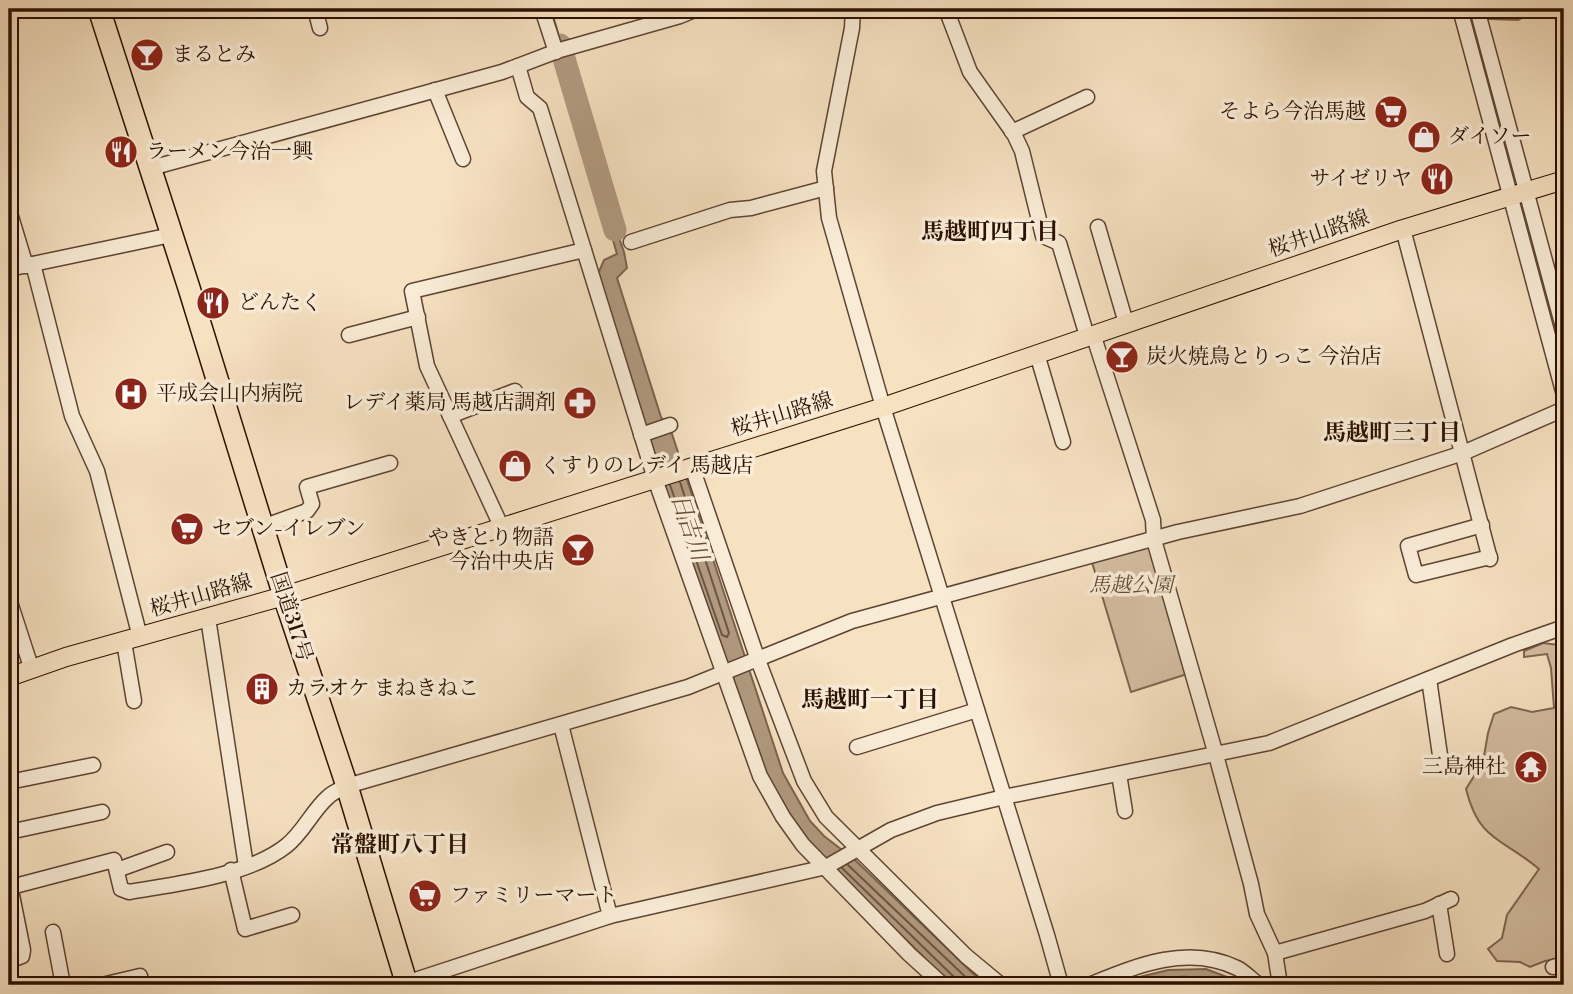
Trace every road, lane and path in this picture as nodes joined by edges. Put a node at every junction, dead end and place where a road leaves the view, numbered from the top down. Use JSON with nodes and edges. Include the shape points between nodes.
{"nodes":[{"id":1,"x":100,"y":9,"type":"edge"},
{"id":2,"x":315,"y":9,"type":"edge"},
{"id":3,"x":542,"y":9,"type":"edge"},
{"id":4,"x":697,"y":9,"type":"edge"},
{"id":5,"x":853,"y":9,"type":"edge"},
{"id":6,"x":946,"y":9,"type":"edge"},
{"id":7,"x":1460,"y":9,"type":"edge"},
{"id":8,"x":1476,"y":9,"type":"edge"},
{"id":9,"x":664,"y":14,"type":"edge"},
{"id":10,"x":320,"y":27,"type":"dead end"},
{"id":11,"x":562,"y":50,"type":"junction"},
{"id":12,"x":518,"y":66,"type":"junction"},
{"id":13,"x":435,"y":90,"type":"junction"},
{"id":14,"x":1087,"y":97,"type":"dead end"},
{"id":15,"x":1012,"y":132,"type":"junction"},
{"id":16,"x":463,"y":159,"type":"dead end"},
{"id":17,"x":151,"y":169,"type":"junction"},
{"id":18,"x":1564,"y":180,"type":"edge"},
{"id":19,"x":826,"y":188,"type":"junction"},
{"id":20,"x":1519,"y":195,"type":"junction"},
{"id":21,"x":9,"y":210,"type":"edge"},
{"id":22,"x":1098,"y":227,"type":"dead end"},
{"id":23,"x":1403,"y":229,"type":"junction"},
{"id":24,"x":171,"y":235,"type":"junction"},
{"id":25,"x":631,"y":242,"type":"dead end"},
{"id":26,"x":584,"y":250,"type":"junction"},
{"id":27,"x":30,"y":265,"type":"junction"},
{"id":28,"x":9,"y":269,"type":"edge"},
{"id":29,"x":418,"y":317,"type":"junction"},
{"id":30,"x":1126,"y":323,"type":"junction"},
{"id":31,"x":1564,"y":331,"type":"edge"},
{"id":32,"x":349,"y":335,"type":"dead end"},
{"id":33,"x":1090,"y":335,"type":"junction"},
{"id":34,"x":1037,"y":354,"type":"junction"},
{"id":35,"x":515,"y":390,"type":"dead end"},
{"id":36,"x":1564,"y":395,"type":"edge"},
{"id":37,"x":883,"y":407,"type":"junction"},
{"id":38,"x":1564,"y":409,"type":"edge"},
{"id":39,"x":450,"y":416,"type":"junction"},
{"id":40,"x":670,"y":425,"type":"dead end"},
{"id":41,"x":642,"y":435,"type":"junction"},
{"id":42,"x":1063,"y":442,"type":"dead end"},
{"id":43,"x":1463,"y":453,"type":"junction"},
{"id":44,"x":390,"y":463,"type":"dead end"},
{"id":45,"x":692,"y":467,"type":"junction"},
{"id":46,"x":655,"y":479,"type":"junction"},
{"id":47,"x":1482,"y":525,"type":"junction"},
{"id":48,"x":262,"y":527,"type":"junction"},
{"id":49,"x":502,"y":528,"type":"junction"},
{"id":50,"x":1154,"y":540,"type":"junction"},
{"id":51,"x":284,"y":596,"type":"junction"},
{"id":52,"x":941,"y":596,"type":"junction"},
{"id":53,"x":9,"y":599,"type":"edge"},
{"id":54,"x":208,"y":618,"type":"junction"},
{"id":55,"x":1564,"y":627,"type":"edge"},
{"id":56,"x":132,"y":639,"type":"junction"},
{"id":57,"x":757,"y":660,"type":"junction"},
{"id":58,"x":32,"y":670,"type":"junction"},
{"id":59,"x":725,"y":673,"type":"junction"},
{"id":60,"x":9,"y":677,"type":"edge"},
{"id":61,"x":1429,"y":679,"type":"junction"},
{"id":62,"x":134,"y":701,"type":"dead end"},
{"id":63,"x":977,"y":710,"type":"junction"},
{"id":64,"x":561,"y":725,"type":"junction"},
{"id":65,"x":857,"y":747,"type":"dead end"},
{"id":66,"x":1216,"y":755,"type":"junction"},
{"id":67,"x":1441,"y":762,"type":"dead end"},
{"id":68,"x":93,"y":765,"type":"dead end"},
{"id":69,"x":1119,"y":774,"type":"junction"},
{"id":70,"x":9,"y":782,"type":"edge"},
{"id":71,"x":347,"y":786,"type":"junction"},
{"id":72,"x":1004,"y":797,"type":"junction"},
{"id":73,"x":1125,"y":811,"type":"dead end"},
{"id":74,"x":102,"y":812,"type":"dead end"},
{"id":75,"x":9,"y":832,"type":"edge"},
{"id":76,"x":857,"y":847,"type":"junction"},
{"id":77,"x":167,"y":852,"type":"dead end"},
{"id":78,"x":246,"y":866,"type":"junction"},
{"id":79,"x":826,"y":867,"type":"junction"},
{"id":80,"x":117,"y":870,"type":"junction"},
{"id":81,"x":230,"y":870,"type":"junction"},
{"id":82,"x":10,"y":883,"type":"edge"},
{"id":83,"x":292,"y":915,"type":"dead end"},
{"id":84,"x":610,"y":916,"type":"junction"},
{"id":85,"x":53,"y":932,"type":"dead end"},
{"id":86,"x":1275,"y":953,"type":"junction"},
{"id":87,"x":1447,"y":954,"type":"dead end"},
{"id":88,"x":9,"y":961,"type":"edge"},
{"id":89,"x":1238,"y":976,"type":"edge"},
{"id":90,"x":407,"y":984,"type":"edge"},
{"id":91,"x":63,"y":985,"type":"edge"},
{"id":92,"x":102,"y":985,"type":"edge"},
{"id":93,"x":142,"y":985,"type":"edge"},
{"id":94,"x":943,"y":985,"type":"edge"},
{"id":95,"x":1001,"y":985,"type":"edge"},
{"id":96,"x":1061,"y":985,"type":"edge"},
{"id":97,"x":1088,"y":985,"type":"edge"},
{"id":98,"x":1259,"y":985,"type":"edge"},
{"id":99,"x":1280,"y":985,"type":"edge"}],
"edges":[{"from":1,"to":17,"type":"highway","name":"国道317号"},
{"from":2,"to":10,"type":"street"},
{"from":3,"to":11,"type":"street"},
{"from":4,"to":9,"type":"street"},
{"from":5,"to":19,"type":"street","via":[[824,171]]},
{"from":6,"to":15,"type":"street","via":[[970,72]]},
{"from":7,"to":20,"type":"street"},
{"from":8,"to":20,"type":"street"},
{"from":9,"to":11,"type":"street"},
{"from":11,"to":12,"type":"street"},
{"from":12,"to":13,"type":"street"},
{"from":12,"to":26,"type":"street","via":[[527,97],[540,108]]},
{"from":13,"to":16,"type":"street"},
{"from":13,"to":17,"type":"street"},
{"from":14,"to":15,"type":"street"},
{"from":15,"to":33,"type":"street","via":[[1022,151],[1043,236],[1059,243]]},
{"from":17,"to":24,"type":"highway","name":"国道317号"},
{"from":18,"to":20,"type":"main road","name":"桜井山路線"},
{"from":19,"to":25,"type":"street","via":[[730,210]]},
{"from":19,"to":37,"type":"street","via":[[839,261]]},
{"from":20,"to":23,"type":"main road","name":"桜井山路線"},
{"from":20,"to":31,"type":"street"},
{"from":20,"to":36,"type":"street"},
{"from":21,"to":27,"type":"street"},
{"from":22,"to":30,"type":"street"},
{"from":23,"to":30,"type":"main road","name":"桜井山路線"},
{"from":23,"to":43,"type":"street"},
{"from":24,"to":27,"type":"street"},
{"from":24,"to":48,"type":"highway","name":"国道317号"},
{"from":26,"to":29,"type":"street","via":[[412,291]]},
{"from":26,"to":41,"type":"street"},
{"from":27,"to":28,"type":"street"},
{"from":27,"to":56,"type":"street","via":[[72,416],[97,471]]},
{"from":29,"to":32,"type":"street"},
{"from":29,"to":39,"type":"street","via":[[427,366]]},
{"from":30,"to":33,"type":"main road","name":"桜井山路線"},
{"from":33,"to":34,"type":"main road","name":"桜井山路線"},
{"from":33,"to":50,"type":"street","via":[[1153,520]]},
{"from":34,"to":37,"type":"main road","name":"桜井山路線"},
{"from":34,"to":42,"type":"street"},
{"from":35,"to":39,"type":"street"},
{"from":37,"to":45,"type":"main road","name":"桜井山路線"},
{"from":37,"to":52,"type":"street"},
{"from":38,"to":43,"type":"street"},
{"from":39,"to":49,"type":"street"},
{"from":40,"to":41,"type":"street"},
{"from":41,"to":46,"type":"street"},
{"from":43,"to":47,"type":"street"},
{"from":43,"to":50,"type":"street","via":[[1300,506]]},
{"from":44,"to":48,"type":"street","via":[[307,487],[312,504],[307,511]]},
{"from":45,"to":46,"type":"main road","name":"桜井山路線"},
{"from":45,"to":57,"type":"street"},
{"from":46,"to":49,"type":"main road","name":"桜井山路線"},
{"from":46,"to":59,"type":"street"},
{"from":47,"to":47,"type":"street","via":[[1490,558],[1416,575],[1408,546]]},
{"from":48,"to":51,"type":"highway","name":"国道317号"},
{"from":49,"to":51,"type":"main road","name":"桜井山路線"},
{"from":50,"to":52,"type":"street"},
{"from":50,"to":66,"type":"street"},
{"from":51,"to":54,"type":"main road","name":"桜井山路線"},
{"from":51,"to":71,"type":"highway","name":"国道317号"},
{"from":52,"to":57,"type":"street","via":[[852,621]]},
{"from":52,"to":63,"type":"street"},
{"from":53,"to":58,"type":"street"},
{"from":54,"to":56,"type":"main road","name":"桜井山路線"},
{"from":54,"to":78,"type":"street"},
{"from":55,"to":61,"type":"street"},
{"from":56,"to":58,"type":"main road","name":"桜井山路線"},
{"from":56,"to":62,"type":"street"},
{"from":57,"to":59,"type":"street"},
{"from":57,"to":76,"type":"street","via":[[804,781],[826,817]]},
{"from":58,"to":60,"type":"main road","name":"桜井山路線"},
{"from":59,"to":64,"type":"street"},
{"from":59,"to":79,"type":"street","via":[[760,776],[803,845]]},
{"from":61,"to":66,"type":"street","via":[[1269,743]]},
{"from":61,"to":67,"type":"street"},
{"from":63,"to":65,"type":"street"},
{"from":63,"to":72,"type":"street"},
{"from":64,"to":71,"type":"street"},
{"from":64,"to":84,"type":"street"},
{"from":66,"to":69,"type":"street"},
{"from":66,"to":86,"type":"street","via":[[1257,914]]},
{"from":68,"to":70,"type":"street"},
{"from":69,"to":72,"type":"street"},
{"from":69,"to":73,"type":"street"},
{"from":71,"to":78,"type":"street","via":[[328,796],[288,845]]},
{"from":71,"to":90,"type":"highway","name":"国道317号"},
{"from":72,"to":76,"type":"street","via":[[937,813]]},
{"from":72,"to":96,"type":"street"},
{"from":74,"to":75,"type":"street"},
{"from":76,"to":79,"type":"street"},
{"from":76,"to":95,"type":"street"},
{"from":77,"to":80,"type":"street"},
{"from":78,"to":81,"type":"street"},
{"from":79,"to":84,"type":"street"},
{"from":79,"to":94,"type":"street"},
{"from":80,"to":81,"type":"street","via":[[121,889],[130,892]]},
{"from":80,"to":82,"type":"street","via":[[114,860]]},
{"from":81,"to":83,"type":"street","via":[[245,929]]},
{"from":82,"to":88,"type":"street","via":[[23,950],[22,956]]},
{"from":84,"to":90,"type":"street"},
{"from":85,"to":91,"type":"street"},
{"from":86,"to":87,"type":"street","via":[[1445,902]]},
{"from":86,"to":99,"type":"street"},
{"from":89,"to":97,"type":"street","via":[[1209,959],[1179,957]]},
{"from":89,"to":98,"type":"street"},
{"from":92,"to":93,"type":"street","via":[[140,976]]}]}
